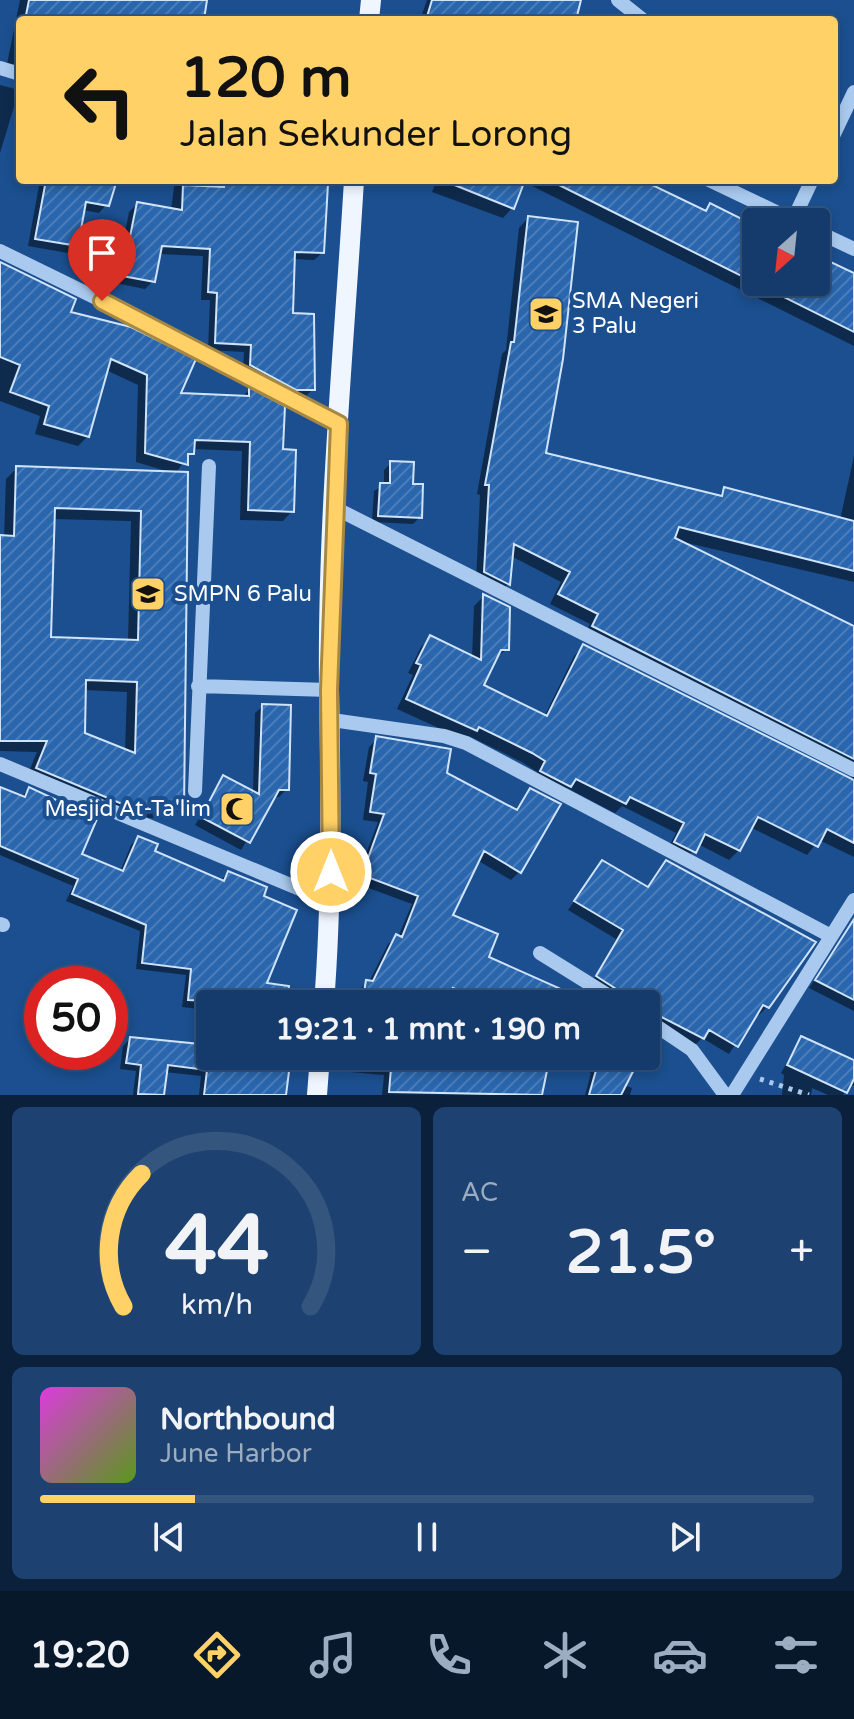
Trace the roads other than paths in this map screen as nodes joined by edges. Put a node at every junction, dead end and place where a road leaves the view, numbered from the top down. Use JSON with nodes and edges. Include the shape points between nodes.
{"nodes":[{"id":1,"x":618,"y":0,"type":"edge"},
{"id":2,"x":638,"y":16,"type":"edge"},
{"id":3,"x":854,"y":92,"type":"edge"},
{"id":4,"x":838,"y":126,"type":"edge"},
{"id":5,"x":354,"y":184,"type":"edge"},
{"id":6,"x":717,"y":184,"type":"edge"},
{"id":7,"x":810,"y":184,"type":"edge"},
{"id":8,"x":768,"y":208,"type":"edge"},
{"id":9,"x":800,"y":208,"type":"edge"},
{"id":10,"x":830,"y":238,"type":"edge"},
{"id":11,"x":854,"y":249,"type":"edge"},
{"id":12,"x":0,"y":251,"type":"edge"},
{"id":13,"x":339,"y":424,"type":"junction"},
{"id":14,"x":209,"y":466,"type":"dead end"},
{"id":15,"x":335,"y":508,"type":"junction"},
{"id":16,"x":198,"y":686,"type":"junction"},
{"id":17,"x":329,"y":690,"type":"junction"},
{"id":18,"x":332,"y":720,"type":"junction"},
{"id":19,"x":0,"y":764,"type":"edge"},
{"id":20,"x":854,"y":770,"type":"edge"},
{"id":21,"x":195,"y":791,"type":"dead end"},
{"id":22,"x":331,"y":902,"type":"junction"},
{"id":23,"x":852,"y":907,"type":"edge"},
{"id":24,"x":831,"y":936,"type":"junction"},
{"id":25,"x":540,"y":953,"type":"dead end"},
{"id":26,"x":325,"y":990,"type":"edge"},
{"id":27,"x":599,"y":990,"type":"edge"},
{"id":28,"x":660,"y":1028,"type":"edge"},
{"id":29,"x":319,"y":1070,"type":"edge"},
{"id":30,"x":317,"y":1095,"type":"edge"},
{"id":31,"x":725,"y":1095,"type":"edge"},
{"id":32,"x":732,"y":1095,"type":"edge"}],
"edges":[{"from":1,"to":2,"type":"street"},
{"from":3,"to":4,"type":"street"},
{"from":5,"to":13,"type":"main road"},
{"from":6,"to":8,"type":"street"},
{"from":7,"to":9,"type":"street"},
{"from":10,"to":11,"type":"street"},
{"from":12,"to":13,"type":"street"},
{"from":13,"to":15,"type":"main road"},
{"from":14,"to":16,"type":"street"},
{"from":15,"to":17,"type":"main road"},
{"from":15,"to":20,"type":"street"},
{"from":16,"to":17,"type":"street"},
{"from":16,"to":21,"type":"street"},
{"from":17,"to":18,"type":"main road"},
{"from":18,"to":22,"type":"main road"},
{"from":18,"to":24,"type":"street","via":[[466,743]]},
{"from":19,"to":22,"type":"street"},
{"from":22,"to":26,"type":"main road"},
{"from":23,"to":24,"type":"street"},
{"from":24,"to":32,"type":"street"},
{"from":25,"to":27,"type":"street"},
{"from":28,"to":31,"type":"street","via":[[692,1050]]},
{"from":29,"to":30,"type":"main road"}]}
